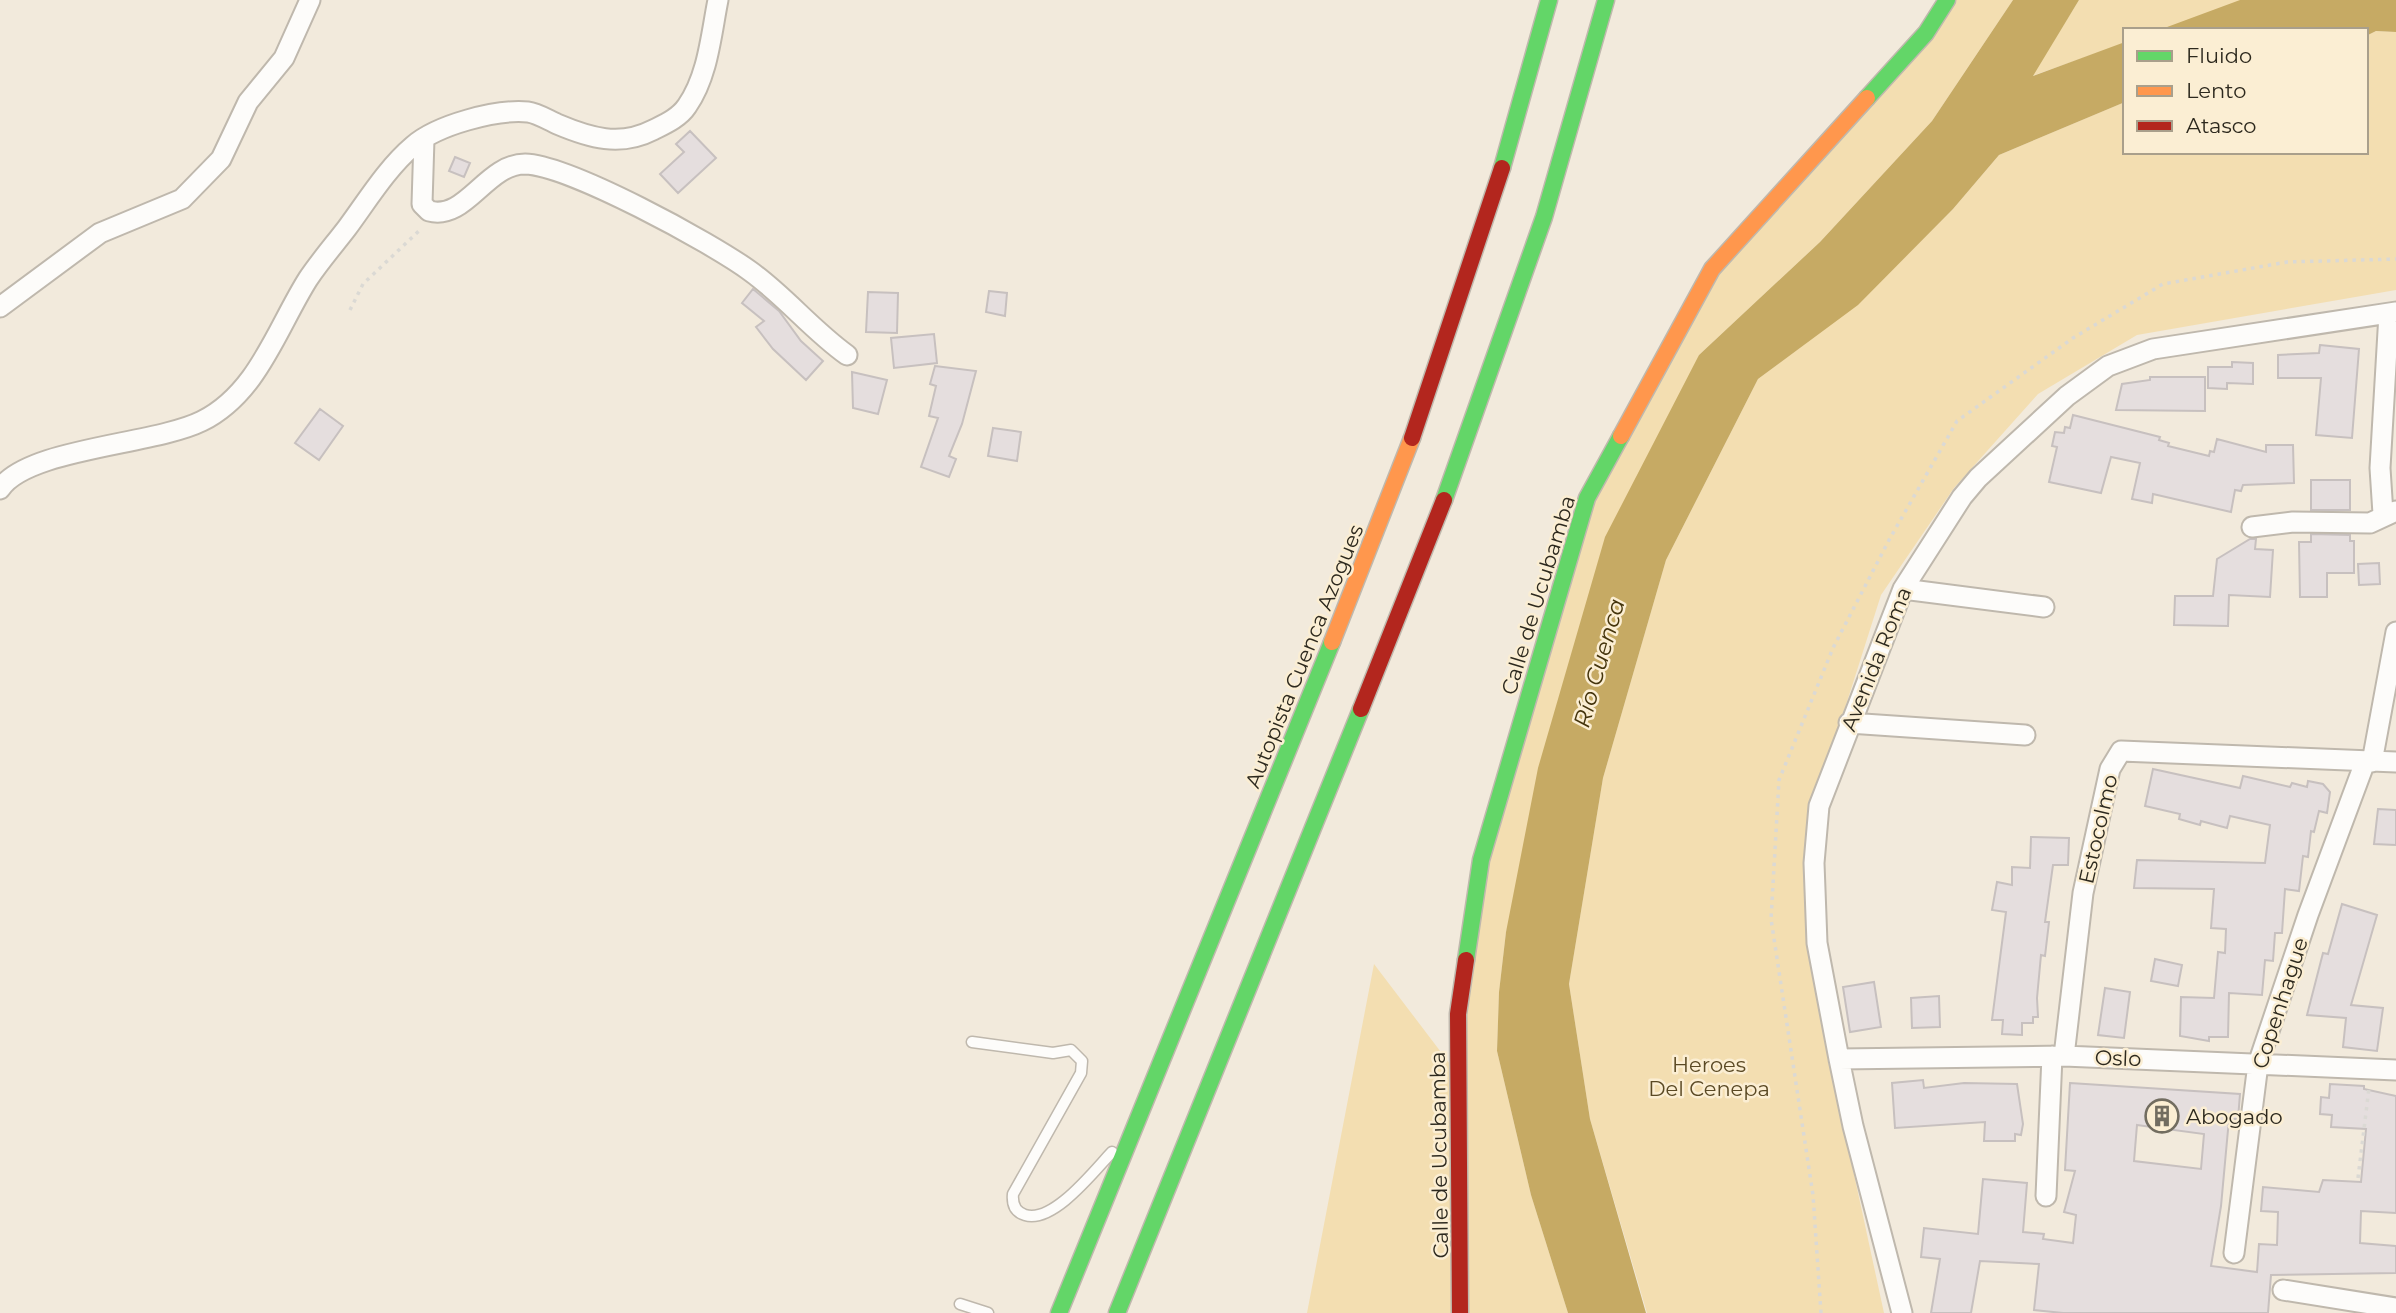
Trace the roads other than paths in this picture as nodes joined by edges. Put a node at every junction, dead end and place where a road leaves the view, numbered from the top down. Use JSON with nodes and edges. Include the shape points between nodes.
{"nodes":[{"id":1,"x":310,"y":0,"type":"edge"},
{"id":2,"x":718,"y":0,"type":"edge"},
{"id":3,"x":1549,"y":0,"type":"edge"},
{"id":4,"x":1606,"y":0,"type":"edge"},
{"id":5,"x":1947,"y":0,"type":"edge"},
{"id":6,"x":424,"y":139,"type":"junction"},
{"id":7,"x":0,"y":307,"type":"edge"},
{"id":8,"x":2392,"y":313,"type":"edge"},
{"id":9,"x":847,"y":355,"type":"dead end"},
{"id":10,"x":0,"y":489,"type":"edge"},
{"id":11,"x":2389,"y":513,"type":"edge"},
{"id":12,"x":2252,"y":527,"type":"dead end"},
{"id":13,"x":1903,"y":589,"type":"junction"},
{"id":14,"x":2044,"y":607,"type":"dead end"},
{"id":15,"x":2396,"y":632,"type":"edge"},
{"id":16,"x":1849,"y":723,"type":"junction"},
{"id":17,"x":2025,"y":735,"type":"dead end"},
{"id":18,"x":2368,"y":762,"type":"junction"},
{"id":19,"x":2396,"y":762,"type":"edge"},
{"id":20,"x":972,"y":1042,"type":"dead end"},
{"id":21,"x":2058,"y":1056,"type":"junction"},
{"id":22,"x":1839,"y":1059,"type":"junction"},
{"id":23,"x":2258,"y":1064,"type":"junction"},
{"id":24,"x":2396,"y":1070,"type":"edge"},
{"id":25,"x":1131,"y":1131,"type":"junction"},
{"id":26,"x":2046,"y":1196,"type":"dead end"},
{"id":27,"x":2234,"y":1253,"type":"dead end"},
{"id":28,"x":2283,"y":1290,"type":"dead end"},
{"id":29,"x":960,"y":1304,"type":"dead end"},
{"id":30,"x":2396,"y":1308,"type":"edge"},
{"id":31,"x":988,"y":1313,"type":"edge"},
{"id":32,"x":1059,"y":1313,"type":"edge"},
{"id":33,"x":1118,"y":1313,"type":"edge"},
{"id":34,"x":1460,"y":1313,"type":"edge"},
{"id":35,"x":1902,"y":1313,"type":"edge"}],
"edges":[{"from":1,"to":7,"type":"street","via":[[284,58],[248,102],[221,159],[183,199],[100,233]]},
{"from":2,"to":6,"type":"street","via":[[696,89],[675,118],[648,133],[607,141],[530,112],[482,114]]},
{"from":3,"to":25,"type":"main road","name":"Autopista Cuenca Azogues","via":[[1500,177],[1399,476]]},
{"from":4,"to":33,"type":"main road","via":[[1568,146],[1475,425]]},
{"from":5,"to":34,"type":"main road","name":"Calle de Ucubamba","via":[[1926,33],[1712,269],[1587,498],[1481,860],[1458,1014]]},
{"from":6,"to":9,"type":"street","via":[[422,204],[435,212],[455,207],[498,171],[523,164],[545,168],[702,240],[751,272]]},
{"from":6,"to":10,"type":"street","via":[[413,145],[366,201],[309,277],[254,376],[228,403],[202,421],[157,435],[30,464]]},
{"from":8,"to":11,"type":"street","via":[[2380,468]]},
{"from":8,"to":13,"type":"street","name":"Avenida Roma","via":[[2153,349],[2108,366],[2067,396],[1978,478]]},
{"from":11,"to":12,"type":"street","via":[[2370,523],[2293,522]]},
{"from":13,"to":14,"type":"street"},
{"from":13,"to":16,"type":"street","name":"Avenida Roma"},
{"from":15,"to":18,"type":"street","name":"Copenhague"},
{"from":16,"to":17,"type":"street"},
{"from":16,"to":22,"type":"street","name":"Avenida Roma","via":[[1819,806],[1814,863],[1817,943]]},
{"from":18,"to":19,"type":"street","name":"Estocolmo"},
{"from":18,"to":21,"type":"street","name":"Estocolmo","via":[[2122,751],[2110,769],[2083,893]]},
{"from":18,"to":23,"type":"street","name":"Copenhague","via":[[2308,915]]},
{"from":20,"to":25,"type":"lane","via":[[1053,1053],[1071,1051],[1082,1061],[1081,1073],[1013,1194],[1012,1203],[1019,1213],[1030,1217],[1045,1214],[1059,1205]]},
{"from":21,"to":22,"type":"street","name":"Oslo"},
{"from":21,"to":23,"type":"street","name":"Oslo"},
{"from":21,"to":26,"type":"street"},
{"from":22,"to":35,"type":"street","name":"Avenida Roma"},
{"from":23,"to":24,"type":"street","name":"Oslo"},
{"from":23,"to":27,"type":"street","name":"Copenhague"},
{"from":25,"to":32,"type":"main road","name":"Autopista Cuenca Azogues"},
{"from":28,"to":30,"type":"street"},
{"from":29,"to":31,"type":"lane"}]}
